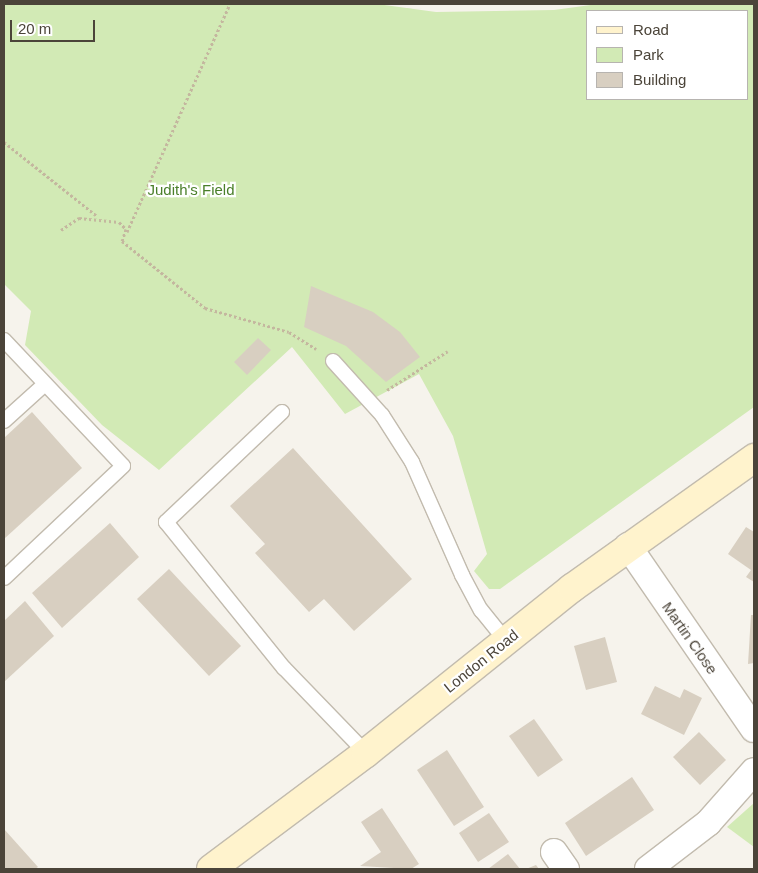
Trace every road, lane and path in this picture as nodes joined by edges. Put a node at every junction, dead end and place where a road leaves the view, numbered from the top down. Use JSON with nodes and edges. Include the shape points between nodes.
{"nodes":[{"id":1,"x":230,"y":4,"type":"edge"},
{"id":2,"x":4,"y":142,"type":"edge"},
{"id":3,"x":98,"y":217,"type":"junction"},
{"id":4,"x":61,"y":230,"type":"dead end"},
{"id":5,"x":122,"y":242,"type":"junction"},
{"id":6,"x":4,"y":342,"type":"edge"},
{"id":7,"x":448,"y":351,"type":"dead end"},
{"id":8,"x":333,"y":361,"type":"joint"},
{"id":9,"x":45,"y":384,"type":"junction"},
{"id":10,"x":370,"y":401,"type":"junction"},
{"id":11,"x":282,"y":412,"type":"dead end"},
{"id":12,"x":4,"y":421,"type":"edge"},
{"id":13,"x":754,"y":458,"type":"edge"},
{"id":14,"x":628,"y":546,"type":"junction"},
{"id":15,"x":4,"y":578,"type":"edge"},
{"id":16,"x":505,"y":640,"type":"junction"},
{"id":17,"x":754,"y":729,"type":"edge"},
{"id":18,"x":366,"y":753,"type":"junction"},
{"id":19,"x":754,"y":771,"type":"edge"},
{"id":20,"x":212,"y":869,"type":"edge"},
{"id":21,"x":648,"y":869,"type":"edge"}],
"edges":[{"from":1,"to":5,"type":"path"},
{"from":2,"to":3,"type":"path"},
{"from":3,"to":4,"type":"path","via":[[79,218]]},
{"from":3,"to":5,"type":"path","via":[[119,222],[126,229]]},
{"from":5,"to":8,"type":"path","via":[[206,308],[289,332]]},
{"from":6,"to":9,"type":"lane"},
{"from":7,"to":10,"type":"path"},
{"from":8,"to":10,"type":"lane"},
{"from":9,"to":12,"type":"lane"},
{"from":9,"to":15,"type":"lane","via":[[123,466]]},
{"from":10,"to":16,"type":"lane","via":[[412,462],[462,575],[481,610]]},
{"from":11,"to":18,"type":"lane","via":[[166,522],[284,668]]},
{"from":13,"to":14,"type":"street","name":"London Road"},
{"from":14,"to":16,"type":"street","name":"London Road"},
{"from":14,"to":17,"type":"street","name":"Martin Close"},
{"from":16,"to":18,"type":"street","name":"London Road"},
{"from":18,"to":20,"type":"street","name":"London Road"},
{"from":19,"to":21,"type":"street","via":[[708,823]]}]}
